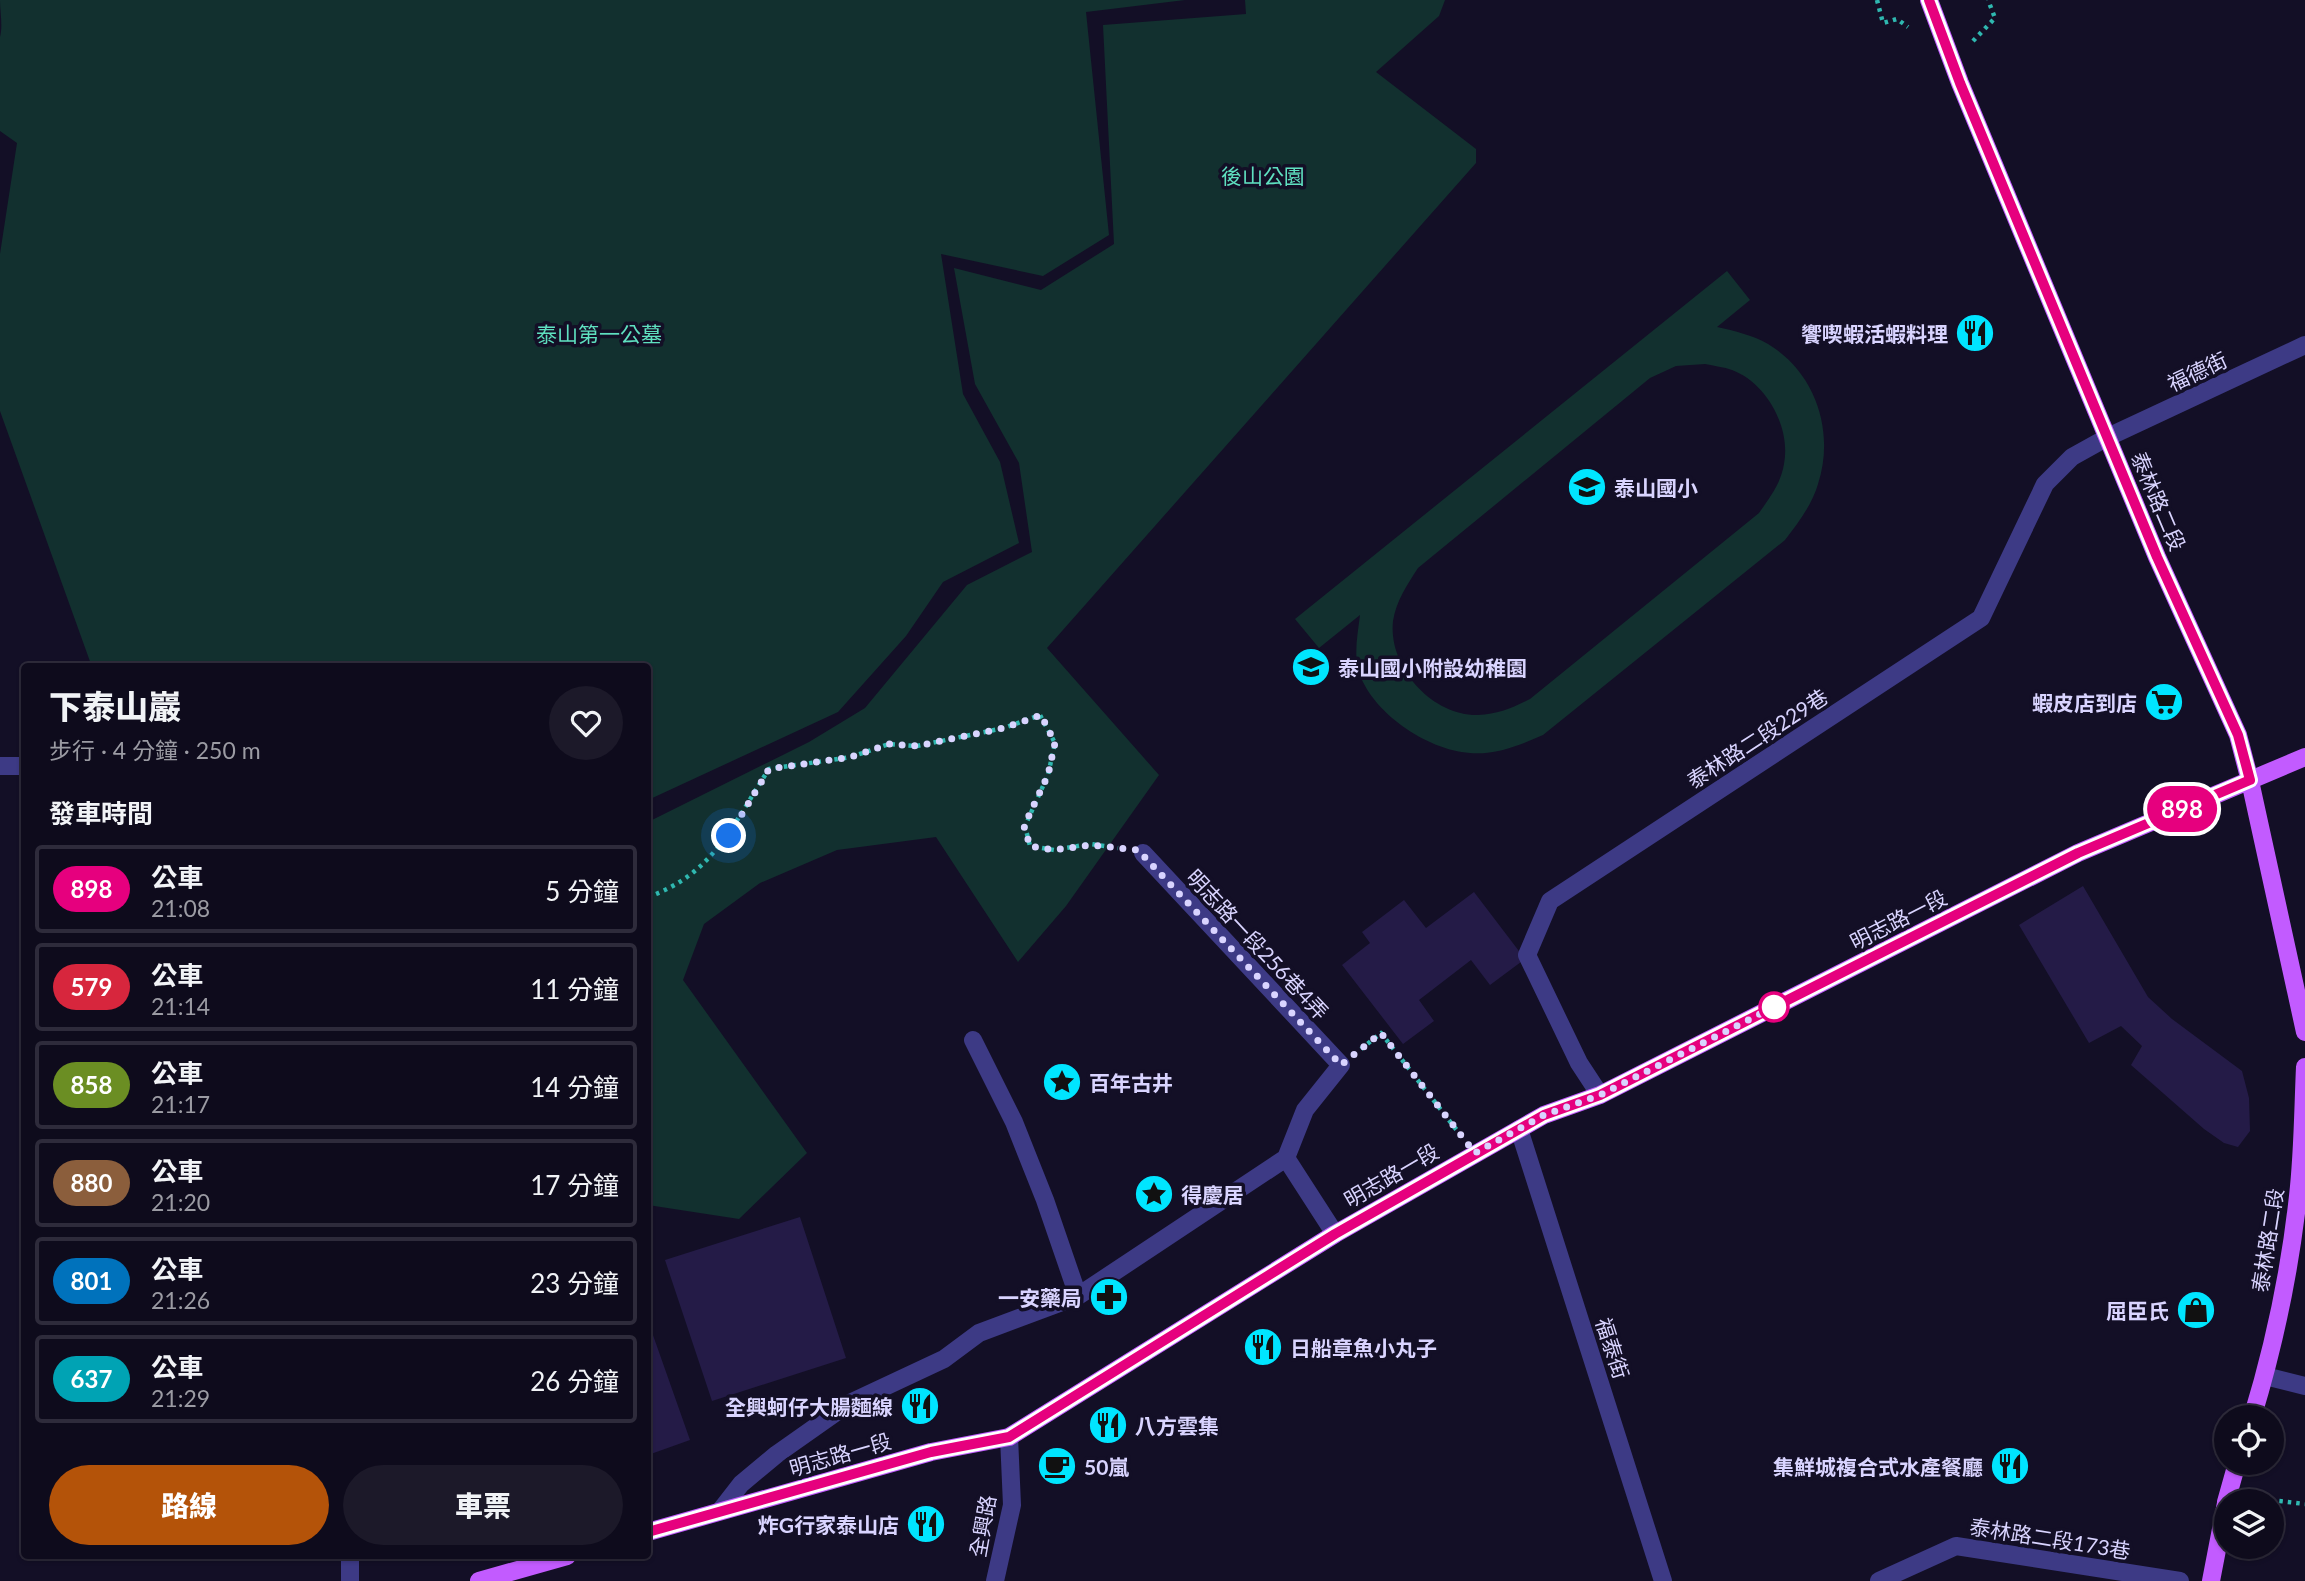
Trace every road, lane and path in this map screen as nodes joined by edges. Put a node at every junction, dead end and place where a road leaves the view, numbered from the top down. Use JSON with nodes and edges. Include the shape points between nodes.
{"nodes":[{"id":1,"x":1877,"y":0,"type":"edge"},
{"id":2,"x":1929,"y":0,"type":"edge"},
{"id":3,"x":1897,"y":19,"type":"dead end"},
{"id":4,"x":2305,"y":345,"type":"edge"},
{"id":5,"x":2108,"y":437,"type":"junction"},
{"id":6,"x":2305,"y":757,"type":"edge"},
{"id":7,"x":0,"y":766,"type":"edge"},
{"id":8,"x":21,"y":766,"type":"edge"},
{"id":9,"x":2250,"y":780,"type":"junction"},
{"id":10,"x":1143,"y":853,"type":"joint"},
{"id":11,"x":651,"y":896,"type":"edge"},
{"id":12,"x":2305,"y":1032,"type":"edge"},
{"id":13,"x":973,"y":1040,"type":"dead end"},
{"id":14,"x":1341,"y":1065,"type":"junction"},
{"id":15,"x":2305,"y":1067,"type":"edge"},
{"id":16,"x":1600,"y":1095,"type":"junction"},
{"id":17,"x":1518,"y":1129,"type":"junction"},
{"id":18,"x":1475,"y":1153,"type":"junction"},
{"id":19,"x":1286,"y":1158,"type":"junction"},
{"id":20,"x":1335,"y":1234,"type":"junction"},
{"id":21,"x":1078,"y":1296,"type":"junction"},
{"id":22,"x":2265,"y":1376,"type":"junction"},
{"id":23,"x":2305,"y":1386,"type":"edge"},
{"id":24,"x":2256,"y":1405,"type":"edge"},
{"id":25,"x":1009,"y":1437,"type":"junction"},
{"id":26,"x":2284,"y":1503,"type":"edge"},
{"id":27,"x":2305,"y":1504,"type":"edge"},
{"id":28,"x":720,"y":1511,"type":"junction"},
{"id":29,"x":651,"y":1531,"type":"edge"},
{"id":30,"x":350,"y":1559,"type":"edge"},
{"id":31,"x":556,"y":1559,"type":"edge"},
{"id":32,"x":2215,"y":1559,"type":"edge"},
{"id":33,"x":350,"y":1581,"type":"edge"},
{"id":34,"x":479,"y":1581,"type":"edge"},
{"id":35,"x":995,"y":1581,"type":"edge"},
{"id":36,"x":1663,"y":1581,"type":"edge"},
{"id":37,"x":1879,"y":1581,"type":"edge"},
{"id":38,"x":2180,"y":1581,"type":"edge"},
{"id":39,"x":2211,"y":1581,"type":"edge"}],
"edges":[{"from":1,"to":3,"type":"path","via":[[1883,23]]},
{"from":2,"to":5,"type":"main road","name":"泰林路二段"},
{"from":4,"to":5,"type":"street","name":"福德街"},
{"from":5,"to":9,"type":"main road","name":"泰林路二段","via":[[2238,735]]},
{"from":5,"to":16,"type":"street","name":"泰林路二段229巷","via":[[2072,457],[2045,484],[1981,618],[1550,901],[1527,955],[1579,1063]]},
{"from":6,"to":9,"type":"main road","name":"明志路一段"},
{"from":7,"to":8,"type":"street"},
{"from":9,"to":12,"type":"main road","name":"泰林路二段"},
{"from":9,"to":16,"type":"main road","name":"明志路一段","via":[[2078,853]]},
{"from":10,"to":11,"type":"path","via":[[1090,845],[1054,850],[1030,846],[1024,826],[1048,775],[1055,743],[1041,715],[1004,728],[917,746],[889,744],[851,757],[769,769],[729,836],[697,871]]},
{"from":10,"to":14,"type":"street","name":"明志路一段256巷4弄"},
{"from":13,"to":21,"type":"street","via":[[1014,1122]]},
{"from":14,"to":18,"type":"path","via":[[1381,1033]]},
{"from":14,"to":19,"type":"street","via":[[1305,1110]]},
{"from":15,"to":22,"type":"main road","name":"泰林路二段","via":[[2298,1196]]},
{"from":16,"to":17,"type":"main road","name":"明志路一段"},
{"from":17,"to":18,"type":"main road","name":"明志路一段"},
{"from":17,"to":36,"type":"street","name":"福泰街"},
{"from":18,"to":20,"type":"main road","name":"明志路一段"},
{"from":19,"to":20,"type":"street"},
{"from":19,"to":21,"type":"street"},
{"from":20,"to":25,"type":"main road","name":"明志路一段"},
{"from":21,"to":28,"type":"street","via":[[979,1333],[944,1359],[848,1404],[741,1484]]},
{"from":22,"to":23,"type":"street"},
{"from":22,"to":24,"type":"main road","name":"泰林路二段"},
{"from":25,"to":28,"type":"main road","name":"明志路一段","via":[[931,1452]]},
{"from":25,"to":35,"type":"street","name":"全興路","via":[[1012,1505]]},
{"from":26,"to":27,"type":"path"},
{"from":28,"to":29,"type":"main road","name":"明志路一段"},
{"from":30,"to":33,"type":"street"},
{"from":31,"to":34,"type":"main road"},
{"from":32,"to":39,"type":"main road"},
{"from":37,"to":38,"type":"street","name":"泰林路二段173巷","via":[[1956,1546]]}]}
